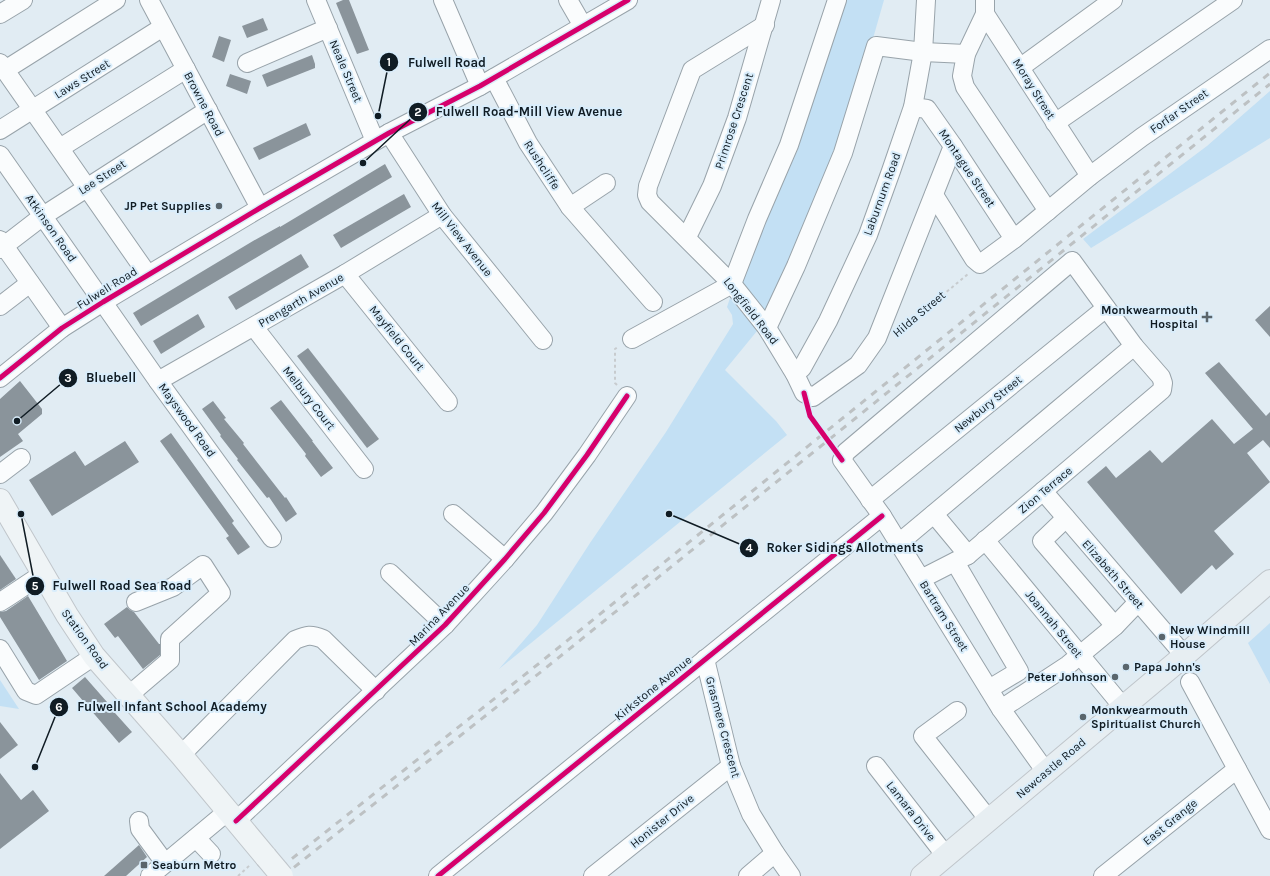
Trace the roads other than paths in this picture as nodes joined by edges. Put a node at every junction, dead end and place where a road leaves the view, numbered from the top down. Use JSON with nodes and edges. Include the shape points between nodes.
{"nodes":[{"id":1,"x":23,"y":0,"type":"edge"},
{"id":2,"x":116,"y":0,"type":"edge"},
{"id":3,"x":149,"y":0,"type":"edge"},
{"id":4,"x":316,"y":0,"type":"edge"},
{"id":5,"x":443,"y":0,"type":"edge"},
{"id":6,"x":568,"y":0,"type":"edge"},
{"id":7,"x":628,"y":0,"type":"edge"},
{"id":8,"x":771,"y":0,"type":"edge"},
{"id":9,"x":837,"y":0,"type":"edge"},
{"id":10,"x":926,"y":0,"type":"edge"},
{"id":11,"x":1113,"y":0,"type":"edge"},
{"id":12,"x":1233,"y":0,"type":"edge"},
{"id":13,"x":988,"y":6,"type":"edge"},
{"id":14,"x":0,"y":14,"type":"edge"},
{"id":15,"x":764,"y":25,"type":"junction"},
{"id":16,"x":583,"y":26,"type":"junction"},
{"id":17,"x":163,"y":27,"type":"junction"},
{"id":18,"x":328,"y":28,"type":"junction"},
{"id":19,"x":1270,"y":49,"type":"edge"},
{"id":20,"x":923,"y":52,"type":"junction"},
{"id":21,"x":966,"y":54,"type":"junction"},
{"id":22,"x":247,"y":63,"type":"dead end"},
{"id":23,"x":2,"y":66,"type":"edge"},
{"id":24,"x":1021,"y":67,"type":"junction"},
{"id":25,"x":186,"y":69,"type":"junction"},
{"id":26,"x":487,"y":82,"type":"junction"},
{"id":27,"x":913,"y":107,"type":"junction"},
{"id":28,"x":33,"y":110,"type":"junction"},
{"id":29,"x":208,"y":110,"type":"junction"},
{"id":30,"x":1055,"y":122,"type":"junction"},
{"id":31,"x":0,"y":130,"type":"edge"},
{"id":32,"x":382,"y":137,"type":"junction"},
{"id":33,"x":953,"y":146,"type":"junction"},
{"id":34,"x":60,"y":148,"type":"junction"},
{"id":35,"x":0,"y":155,"type":"edge"},
{"id":36,"x":1090,"y":176,"type":"junction"},
{"id":37,"x":606,"y":183,"type":"dead end"},
{"id":38,"x":87,"y":187,"type":"junction"},
{"id":39,"x":934,"y":195,"type":"junction"},
{"id":40,"x":570,"y":207,"type":"junction"},
{"id":41,"x":260,"y":208,"type":"junction"},
{"id":42,"x":1048,"y":211,"type":"junction"},
{"id":43,"x":442,"y":215,"type":"junction"},
{"id":44,"x":43,"y":216,"type":"junction"},
{"id":45,"x":687,"y":237,"type":"junction"},
{"id":46,"x":1014,"y":239,"type":"junction"},
{"id":47,"x":1,"y":245,"type":"edge"},
{"id":48,"x":345,"y":274,"type":"junction"},
{"id":49,"x":148,"y":275,"type":"junction"},
{"id":50,"x":30,"y":282,"type":"junction"},
{"id":51,"x":732,"y":284,"type":"junction"},
{"id":52,"x":103,"y":302,"type":"junction"},
{"id":53,"x":653,"y":302,"type":"dead end"},
{"id":54,"x":0,"y":306,"type":"edge"},
{"id":55,"x":1106,"y":308,"type":"junction"},
{"id":56,"x":254,"y":326,"type":"junction"},
{"id":57,"x":62,"y":328,"type":"junction"},
{"id":58,"x":767,"y":328,"type":"junction"},
{"id":59,"x":642,"y":338,"type":"road end"},
{"id":60,"x":543,"y":340,"type":"dead end"},
{"id":61,"x":1134,"y":346,"type":"junction"},
{"id":62,"x":795,"y":374,"type":"junction"},
{"id":63,"x":0,"y":378,"type":"edge"},
{"id":64,"x":158,"y":381,"type":"junction"},
{"id":65,"x":627,"y":396,"type":"road end"},
{"id":66,"x":448,"y":402,"type":"dead end"},
{"id":67,"x":21,"y":458,"type":"dead end"},
{"id":68,"x":364,"y":469,"type":"dead end"},
{"id":69,"x":0,"y":474,"type":"edge"},
{"id":70,"x":1043,"y":491,"type":"junction"},
{"id":71,"x":0,"y":500,"type":"edge"},
{"id":72,"x":870,"y":500,"type":"junction"},
{"id":73,"x":453,"y":514,"type":"dead end"},
{"id":74,"x":934,"y":514,"type":"junction"},
{"id":75,"x":882,"y":516,"type":"junction"},
{"id":76,"x":1066,"y":518,"type":"junction"},
{"id":77,"x":272,"y":538,"type":"dead end"},
{"id":78,"x":985,"y":540,"type":"junction"},
{"id":79,"x":899,"y":543,"type":"junction"},
{"id":80,"x":505,"y":559,"type":"junction"},
{"id":81,"x":961,"y":559,"type":"junction"},
{"id":82,"x":43,"y":574,"type":"junction"},
{"id":83,"x":390,"y":574,"type":"dead end"},
{"id":84,"x":921,"y":579,"type":"junction"},
{"id":85,"x":1270,"y":581,"type":"edge"},
{"id":86,"x":0,"y":602,"type":"edge"},
{"id":87,"x":136,"y":602,"type":"dead end"},
{"id":88,"x":1138,"y":602,"type":"junction"},
{"id":89,"x":445,"y":625,"type":"junction"},
{"id":90,"x":1115,"y":626,"type":"junction"},
{"id":91,"x":0,"y":649,"type":"edge"},
{"id":92,"x":1080,"y":655,"type":"junction"},
{"id":93,"x":1184,"y":655,"type":"junction"},
{"id":94,"x":94,"y":656,"type":"junction"},
{"id":95,"x":704,"y":659,"type":"junction"},
{"id":96,"x":1190,"y":682,"type":"dead end"},
{"id":97,"x":989,"y":689,"type":"junction"},
{"id":98,"x":376,"y":691,"type":"junction"},
{"id":99,"x":129,"y":695,"type":"junction"},
{"id":100,"x":1123,"y":707,"type":"junction"},
{"id":101,"x":1001,"y":710,"type":"junction"},
{"id":102,"x":957,"y":712,"type":"dead end"},
{"id":103,"x":181,"y":755,"type":"junction"},
{"id":104,"x":731,"y":766,"type":"junction"},
{"id":105,"x":876,"y":766,"type":"dead end"},
{"id":106,"x":1237,"y":769,"type":"junction"},
{"id":107,"x":1046,"y":772,"type":"junction"},
{"id":108,"x":232,"y":816,"type":"junction"},
{"id":109,"x":989,"y":820,"type":"junction"},
{"id":110,"x":139,"y":822,"type":"dead end"},
{"id":111,"x":1270,"y":830,"type":"edge"},
{"id":112,"x":196,"y":838,"type":"junction"},
{"id":113,"x":211,"y":854,"type":"dead end"},
{"id":114,"x":775,"y":854,"type":"junction"},
{"id":115,"x":946,"y":856,"type":"junction"},
{"id":116,"x":165,"y":863,"type":"junction"},
{"id":117,"x":150,"y":876,"type":"edge"},
{"id":118,"x":282,"y":876,"type":"edge"},
{"id":119,"x":438,"y":876,"type":"edge"},
{"id":120,"x":593,"y":876,"type":"edge"},
{"id":121,"x":748,"y":876,"type":"edge"},
{"id":122,"x":791,"y":876,"type":"edge"},
{"id":123,"x":922,"y":876,"type":"edge"},
{"id":124,"x":1103,"y":876,"type":"edge"}],
"edges":[{"from":1,"to":14,"type":"street"},
{"from":2,"to":23,"type":"street"},
{"from":3,"to":17,"type":"street","name":"Browne Road"},
{"from":4,"to":18,"type":"street","name":"Neale Street"},
{"from":5,"to":26,"type":"street","name":"Rushcliffe"},
{"from":6,"to":16,"type":"street"},
{"from":7,"to":16,"type":"street","name":"Fulwell Road"},
{"from":8,"to":15,"type":"street","name":"Primrose Crescent"},
{"from":9,"to":51,"type":"street","via":[[789,145]]},
{"from":10,"to":20,"type":"street","name":"Laburnum Road"},
{"from":11,"to":24,"type":"street"},
{"from":12,"to":30,"type":"street"},
{"from":13,"to":21,"type":"street"},
{"from":13,"to":24,"type":"street","name":"Moray Street"},
{"from":15,"to":45,"type":"street","name":"Primrose Crescent","via":[[737,118],[712,186]]},
{"from":15,"to":45,"type":"street","name":"Longfield Road","via":[[692,70],[648,186],[647,195],[650,202]]},
{"from":16,"to":26,"type":"street","name":"Fulwell Road"},
{"from":17,"to":25,"type":"street","name":"Browne Road"},
{"from":17,"to":28,"type":"street","name":"Laws Street"},
{"from":18,"to":22,"type":"street"},
{"from":18,"to":32,"type":"street","name":"Neale Street"},
{"from":19,"to":36,"type":"street","name":"Forfar Street"},
{"from":20,"to":21,"type":"street"},
{"from":20,"to":27,"type":"street","name":"Laburnum Road"},
{"from":20,"to":58,"type":"street","via":[[876,46],[842,154],[796,266]]},
{"from":21,"to":42,"type":"street","via":[[962,76],[965,87]]},
{"from":23,"to":28,"type":"street"},
{"from":24,"to":30,"type":"street","name":"Moray Street"},
{"from":25,"to":29,"type":"street","name":"Browne Road"},
{"from":25,"to":34,"type":"street"},
{"from":26,"to":32,"type":"street","name":"Fulwell Road"},
{"from":26,"to":40,"type":"street","name":"Rushcliffe"},
{"from":27,"to":33,"type":"street","name":"Montague Street","via":[[926,109]]},
{"from":27,"to":62,"type":"street","name":"Laburnum Road","via":[[868,235],[828,321],[802,368]]},
{"from":28,"to":31,"type":"street","name":"Laws Street"},
{"from":28,"to":34,"type":"street"},
{"from":29,"to":38,"type":"street","name":"Lee Street"},
{"from":29,"to":41,"type":"street","name":"Browne Road"},
{"from":30,"to":36,"type":"street","name":"Moray Street"},
{"from":32,"to":41,"type":"street","name":"Fulwell Road"},
{"from":32,"to":43,"type":"street","name":"Mill View Avenue"},
{"from":33,"to":39,"type":"street"},
{"from":33,"to":46,"type":"street","name":"Montague Street"},
{"from":34,"to":38,"type":"street"},
{"from":35,"to":44,"type":"street","name":"Atkinson Road"},
{"from":36,"to":42,"type":"street","name":"Forfar Street"},
{"from":37,"to":40,"type":"street"},
{"from":38,"to":44,"type":"street","name":"Lee Street"},
{"from":38,"to":49,"type":"street"},
{"from":39,"to":46,"type":"street","name":"Forfar Street","via":[[974,259],[980,264]]},
{"from":39,"to":62,"type":"street","name":"Longfield Road","via":[[877,338],[858,365],[812,397],[804,392]]},
{"from":40,"to":53,"type":"street","name":"Rushcliffe"},
{"from":41,"to":49,"type":"street","name":"Fulwell Road"},
{"from":42,"to":46,"type":"street","name":"Forfar Street"},
{"from":43,"to":48,"type":"street","name":"Prengarth Avenue"},
{"from":43,"to":60,"type":"street","name":"Mill View Avenue"},
{"from":44,"to":47,"type":"street","name":"Lee Street"},
{"from":44,"to":52,"type":"street","name":"Atkinson Road"},
{"from":45,"to":51,"type":"street","name":"Longfield Road"},
{"from":47,"to":50,"type":"street"},
{"from":48,"to":56,"type":"street","name":"Prengarth Avenue"},
{"from":48,"to":66,"type":"street","name":"Mayfield Court"},
{"from":49,"to":52,"type":"street","name":"Fulwell Road"},
{"from":50,"to":54,"type":"street"},
{"from":50,"to":57,"type":"street"},
{"from":51,"to":58,"type":"street","name":"Longfield Road"},
{"from":51,"to":59,"type":"street"},
{"from":52,"to":57,"type":"street","name":"Fulwell Road"},
{"from":52,"to":64,"type":"street","name":"Mayswood Road"},
{"from":55,"to":61,"type":"street"},
{"from":55,"to":72,"type":"street","name":"Newbury Street"},
{"from":55,"to":72,"type":"street","name":"Bartram Street","via":[[1072,261],[846,452],[842,460]]},
{"from":56,"to":64,"type":"street","name":"Prengarth Avenue"},
{"from":56,"to":68,"type":"street","name":"Melbury Court"},
{"from":57,"to":63,"type":"street","name":"Fulwell Road"},
{"from":58,"to":62,"type":"street","name":"Longfield Road"},
{"from":61,"to":70,"type":"street","name":"Zion Terrace","via":[[1160,377],[1163,383],[1162,390]]},
{"from":61,"to":74,"type":"street"},
{"from":64,"to":77,"type":"street","name":"Mayswood Road"},
{"from":65,"to":80,"type":"street","name":"Marina Avenue","via":[[587,456]]},
{"from":67,"to":69,"type":"street"},
{"from":70,"to":76,"type":"street","name":"Elizabeth Street"},
{"from":70,"to":78,"type":"street","name":"Zion Terrace"},
{"from":71,"to":82,"type":"main road","name":"Station Road"},
{"from":72,"to":75,"type":"street","name":"Bartram Street"},
{"from":73,"to":80,"type":"street"},
{"from":74,"to":79,"type":"street"},
{"from":74,"to":81,"type":"street"},
{"from":75,"to":79,"type":"street","name":"Bartram Street"},
{"from":75,"to":95,"type":"street","name":"Kirkstone Avenue"},
{"from":76,"to":88,"type":"street","name":"Elizabeth Street"},
{"from":76,"to":90,"type":"street","via":[[1042,541]]},
{"from":78,"to":81,"type":"street","name":"Zion Terrace"},
{"from":78,"to":92,"type":"street","name":"Joannah Street"},
{"from":79,"to":84,"type":"street","name":"Bartram Street"},
{"from":80,"to":89,"type":"street","name":"Marina Avenue"},
{"from":81,"to":84,"type":"street","name":"Zion Terrace"},
{"from":81,"to":97,"type":"street","via":[[1020,671]]},
{"from":82,"to":86,"type":"street"},
{"from":82,"to":94,"type":"main road","name":"Station Road"},
{"from":83,"to":89,"type":"street"},
{"from":84,"to":97,"type":"street","name":"Bartram Street"},
{"from":85,"to":93,"type":"highway","name":"Newcastle Road"},
{"from":87,"to":99,"type":"street","via":[[173,587],[203,565],[221,593],[170,639],[170,660]]},
{"from":88,"to":90,"type":"street"},
{"from":88,"to":93,"type":"street","name":"Elizabeth Street"},
{"from":89,"to":98,"type":"street","name":"Marina Avenue"},
{"from":90,"to":92,"type":"street"},
{"from":91,"to":94,"type":"street","via":[[26,691],[36,695]]},
{"from":92,"to":100,"type":"street","name":"Joannah Street"},
{"from":92,"to":101,"type":"street"},
{"from":93,"to":100,"type":"highway","name":"Newcastle Road"},
{"from":94,"to":99,"type":"main road","name":"Station Road"},
{"from":95,"to":104,"type":"street","name":"Grasmere Crescent"},
{"from":95,"to":119,"type":"street","name":"Kirkstone Avenue"},
{"from":96,"to":106,"type":"street"},
{"from":97,"to":101,"type":"street","name":"Bartram Street"},
{"from":98,"to":103,"type":"street","via":[[323,639],[306,636],[295,640]]},
{"from":98,"to":108,"type":"street","name":"Marina Avenue"},
{"from":99,"to":103,"type":"main road","name":"Station Road"},
{"from":100,"to":107,"type":"highway","name":"Newcastle Road"},
{"from":101,"to":107,"type":"street","name":"Bartram Street"},
{"from":102,"to":109,"type":"street","via":[[923,736]]},
{"from":103,"to":108,"type":"main road","name":"Station Road"},
{"from":104,"to":114,"type":"street","name":"Grasmere Crescent","via":[[751,814]]},
{"from":104,"to":120,"type":"street","name":"Honister Drive"},
{"from":105,"to":115,"type":"street","name":"Lamara Drive"},
{"from":106,"to":111,"type":"street"},
{"from":106,"to":124,"type":"street","name":"East Grange"},
{"from":107,"to":109,"type":"highway","name":"Newcastle Road"},
{"from":108,"to":112,"type":"street","name":"Marina Avenue"},
{"from":108,"to":118,"type":"main road","name":"Station Road","bridge":true},
{"from":109,"to":115,"type":"highway","name":"Newcastle Road"},
{"from":110,"to":116,"type":"street","via":[[140,829]]},
{"from":112,"to":113,"type":"street"},
{"from":112,"to":116,"type":"street","name":"Marina Avenue"},
{"from":114,"to":121,"type":"street"},
{"from":114,"to":122,"type":"street","name":"Grasmere Crescent"},
{"from":115,"to":123,"type":"highway","name":"Newcastle Road"},
{"from":116,"to":117,"type":"street","name":"Marina Avenue"}]}
